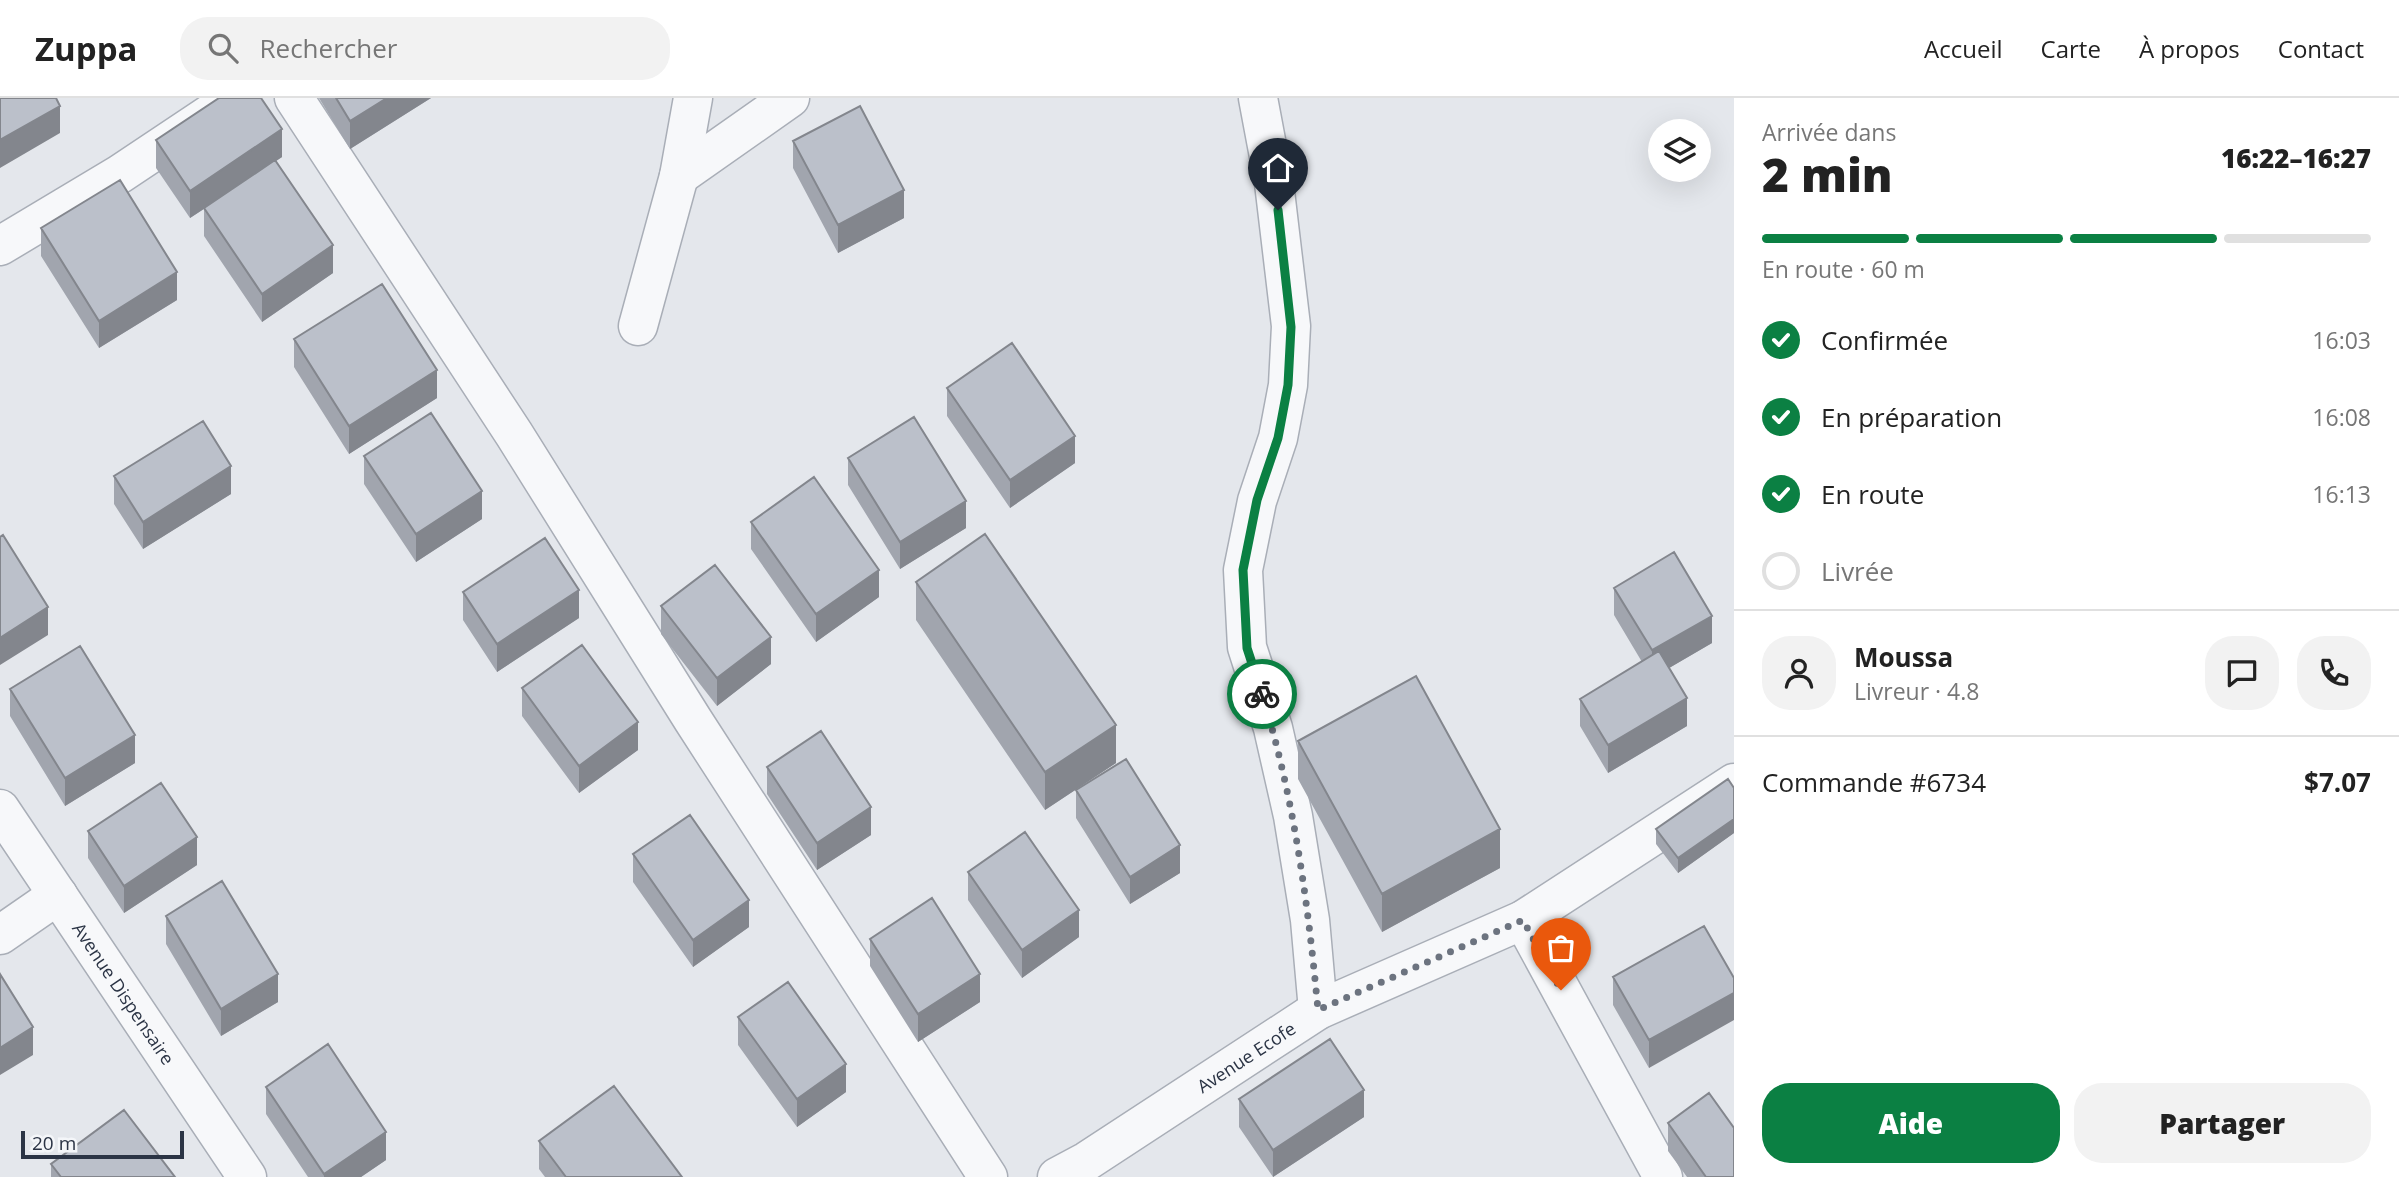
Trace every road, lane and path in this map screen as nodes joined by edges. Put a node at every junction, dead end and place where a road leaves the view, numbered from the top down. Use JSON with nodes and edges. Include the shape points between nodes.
{"nodes":[{"id":1,"x":234,"y":98,"type":"edge"},
{"id":2,"x":293,"y":98,"type":"edge"},
{"id":3,"x":693,"y":98,"type":"edge"},
{"id":4,"x":790,"y":98,"type":"edge"},
{"id":5,"x":1258,"y":98,"type":"edge"},
{"id":6,"x":678,"y":176,"type":"junction"},
{"id":7,"x":0,"y":246,"type":"edge"},
{"id":8,"x":638,"y":326,"type":"dead end"},
{"id":9,"x":1734,"y":783,"type":"edge"},
{"id":10,"x":0,"y":809,"type":"edge"},
{"id":11,"x":58,"y":895,"type":"junction"},
{"id":12,"x":1523,"y":920,"type":"junction"},
{"id":13,"x":0,"y":935,"type":"edge"},
{"id":14,"x":1318,"y":1010,"type":"junction"},
{"id":15,"x":1080,"y":1172,"type":"edge"},
{"id":16,"x":247,"y":1177,"type":"edge"},
{"id":17,"x":988,"y":1177,"type":"edge"},
{"id":18,"x":1662,"y":1177,"type":"edge"}],
"edges":[{"from":1,"to":7,"type":"street"},
{"from":2,"to":17,"type":"street","via":[[514,434]]},
{"from":3,"to":6,"type":"street"},
{"from":4,"to":6,"type":"street"},
{"from":5,"to":14,"type":"street","via":[[1275,183],[1291,327],[1288,385],[1278,438],[1257,500],[1243,570],[1247,635],[1293,816],[1310,920]]},
{"from":6,"to":8,"type":"street"},
{"from":9,"to":12,"type":"street","name":"Avenue Ecofe"},
{"from":10,"to":11,"type":"street","name":"Avenue Dispensaire"},
{"from":11,"to":13,"type":"street"},
{"from":11,"to":16,"type":"street","name":"Avenue Dispensaire"},
{"from":12,"to":14,"type":"street","name":"Avenue Ecofe"},
{"from":12,"to":18,"type":"street"},
{"from":14,"to":15,"type":"street","name":"Avenue Ecofe"}]}
